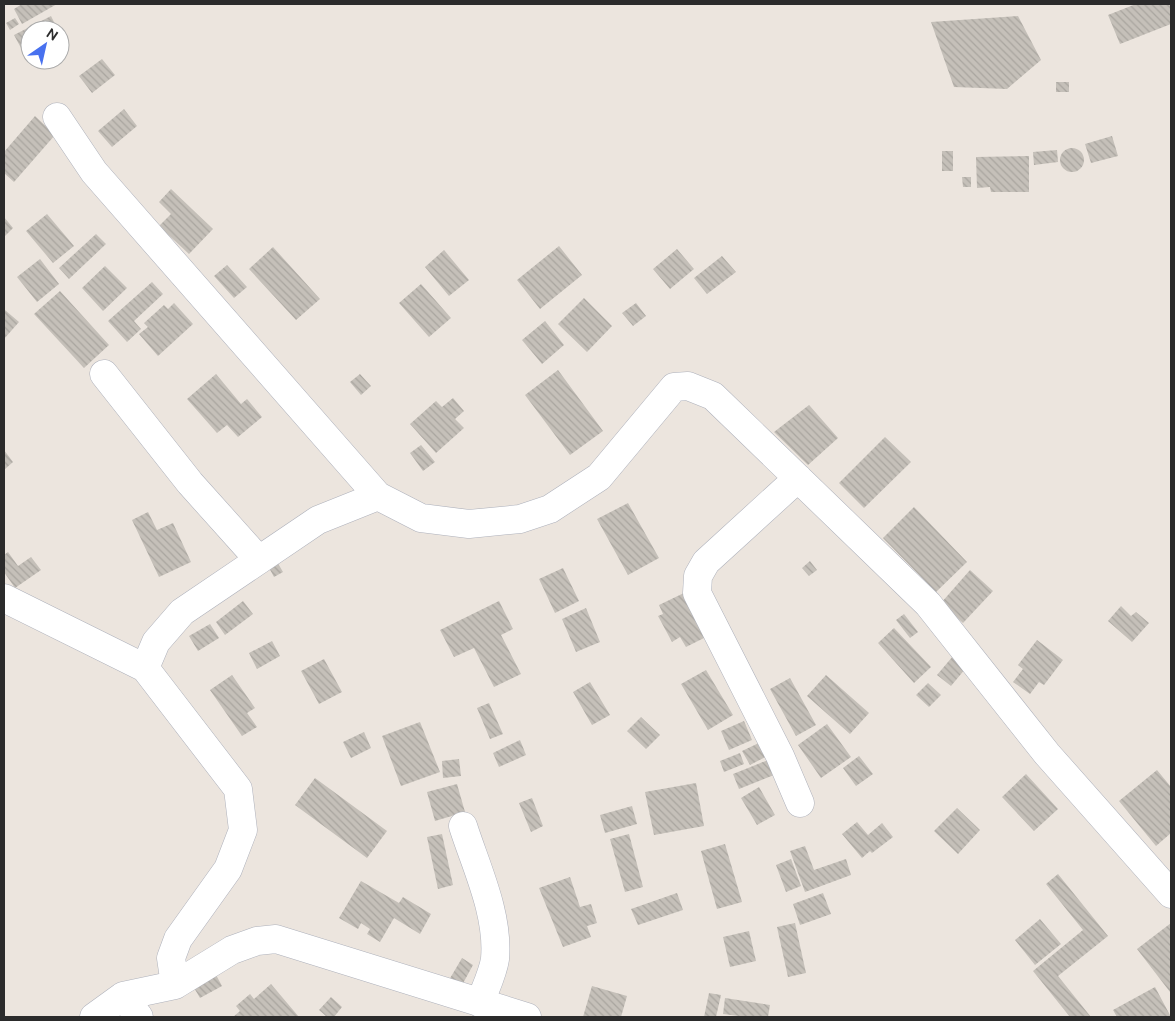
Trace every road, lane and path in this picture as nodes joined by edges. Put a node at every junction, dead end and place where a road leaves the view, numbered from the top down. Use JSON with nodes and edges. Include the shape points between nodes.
{"nodes":[{"id":1,"x":57,"y":117,"type":"dead end"},
{"id":2,"x":104,"y":374,"type":"dead end"},
{"id":3,"x":798,"y":478,"type":"junction"},
{"id":4,"x":378,"y":496,"type":"junction"},
{"id":5,"x":259,"y":560,"type":"junction"},
{"id":6,"x":4,"y":598,"type":"edge"},
{"id":7,"x":145,"y":668,"type":"junction"},
{"id":8,"x":800,"y":803,"type":"dead end"},
{"id":9,"x":463,"y":826,"type":"dead end"},
{"id":10,"x":1171,"y":894,"type":"edge"},
{"id":11,"x":175,"y":985,"type":"junction"},
{"id":12,"x":480,"y":1003,"type":"junction"},
{"id":13,"x":131,"y":1007,"type":"edge"},
{"id":14,"x":94,"y":1017,"type":"edge"},
{"id":15,"x":527,"y":1017,"type":"edge"}],
"edges":[{"from":1,"to":4,"type":"street","via":[[100,179]]},
{"from":2,"to":5,"type":"street","via":[[190,483]]},
{"from":3,"to":4,"type":"street","via":[[713,396],[688,386],[674,387],[599,477],[542,512],[520,519],[469,524],[420,518]]},
{"from":3,"to":8,"type":"street","via":[[706,562],[698,576],[697,593],[780,756]]},
{"from":3,"to":10,"type":"street","via":[[928,604],[1047,754]]},
{"from":4,"to":5,"type":"street","via":[[318,520]]},
{"from":5,"to":7,"type":"street","via":[[182,612],[156,642]]},
{"from":6,"to":7,"type":"street"},
{"from":7,"to":11,"type":"street","via":[[238,790],[243,830],[228,869],[178,939],[171,958]]},
{"from":9,"to":12,"type":"street","via":[[489,905],[494,932],[495,960]]},
{"from":11,"to":12,"type":"street","via":[[232,950],[257,941],[276,939]]},
{"from":11,"to":13,"type":"street"},
{"from":12,"to":15,"type":"street"},
{"from":13,"to":14,"type":"street"}]}
